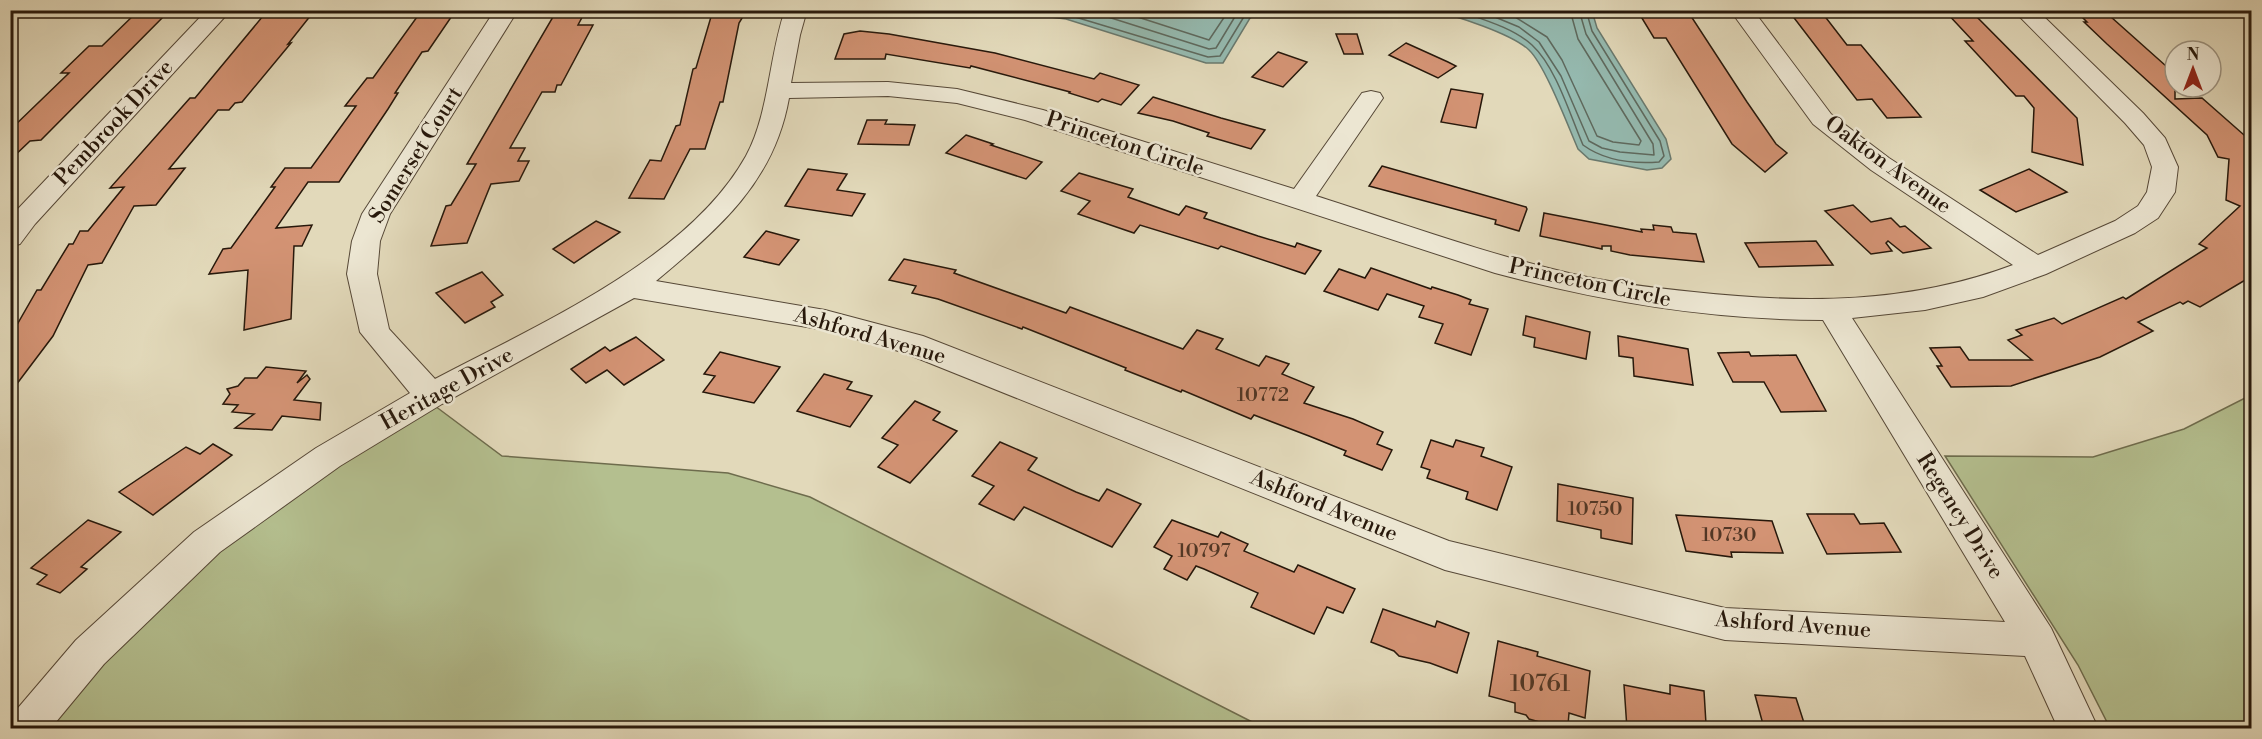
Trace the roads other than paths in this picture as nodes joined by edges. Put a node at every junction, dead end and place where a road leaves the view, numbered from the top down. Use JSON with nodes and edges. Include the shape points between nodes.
{"nodes":[{"id":1,"x":220,"y":10,"type":"edge"},
{"id":2,"x":507,"y":10,"type":"edge"},
{"id":3,"x":796,"y":10,"type":"edge"},
{"id":4,"x":1741,"y":10,"type":"edge"},
{"id":5,"x":2024,"y":10,"type":"edge"},
{"id":6,"x":778,"y":92,"type":"junction"},
{"id":7,"x":1371,"y":98,"type":"dead end"},
{"id":8,"x":1299,"y":201,"type":"junction"},
{"id":9,"x":10,"y":238,"type":"edge"},
{"id":10,"x":2036,"y":267,"type":"junction"},
{"id":11,"x":630,"y":287,"type":"junction"},
{"id":12,"x":1832,"y":310,"type":"junction"},
{"id":13,"x":432,"y":396,"type":"junction"},
{"id":14,"x":2037,"y":640,"type":"junction"},
{"id":15,"x":26,"y":729,"type":"edge"},
{"id":16,"x":2078,"y":729,"type":"edge"}],
"edges":[{"from":1,"to":9,"type":"street","name":"Pembrook Drive"},
{"from":2,"to":13,"type":"street","name":"Somerset Court","via":[[376,214],[366,241],[362,274],[375,332]]},
{"from":3,"to":6,"type":"street","name":"Heritage Drive"},
{"from":4,"to":10,"type":"street","name":"Oakton Avenue","via":[[1822,119],[1880,164]]},
{"from":5,"to":10,"type":"street","name":"Princeton Circle","via":[[2134,118],[2156,143],[2165,167],[2161,192],[2148,212],[2125,227]]},
{"from":6,"to":8,"type":"street","name":"Princeton Circle","via":[[888,89],[957,96],[1034,115]]},
{"from":6,"to":11,"type":"street","name":"Heritage Drive","via":[[759,156],[730,199],[702,228]]},
{"from":7,"to":8,"type":"street"},
{"from":8,"to":12,"type":"street","name":"Princeton Circle","via":[[1574,284],[1709,305]]},
{"from":10,"to":12,"type":"street","name":"Princeton Circle","via":[[1983,287],[1925,300]]},
{"from":11,"to":13,"type":"street","name":"Heritage Drive"},
{"from":11,"to":14,"type":"street","name":"Ashford Avenue","via":[[825,320],[912,344],[1456,558],[1725,624]]},
{"from":12,"to":14,"type":"street","name":"Regency Drive"},
{"from":13,"to":15,"type":"street","name":"Heritage Drive","via":[[328,457],[207,542],[90,652]]},
{"from":14,"to":16,"type":"street","name":"Regency Drive"}]}
